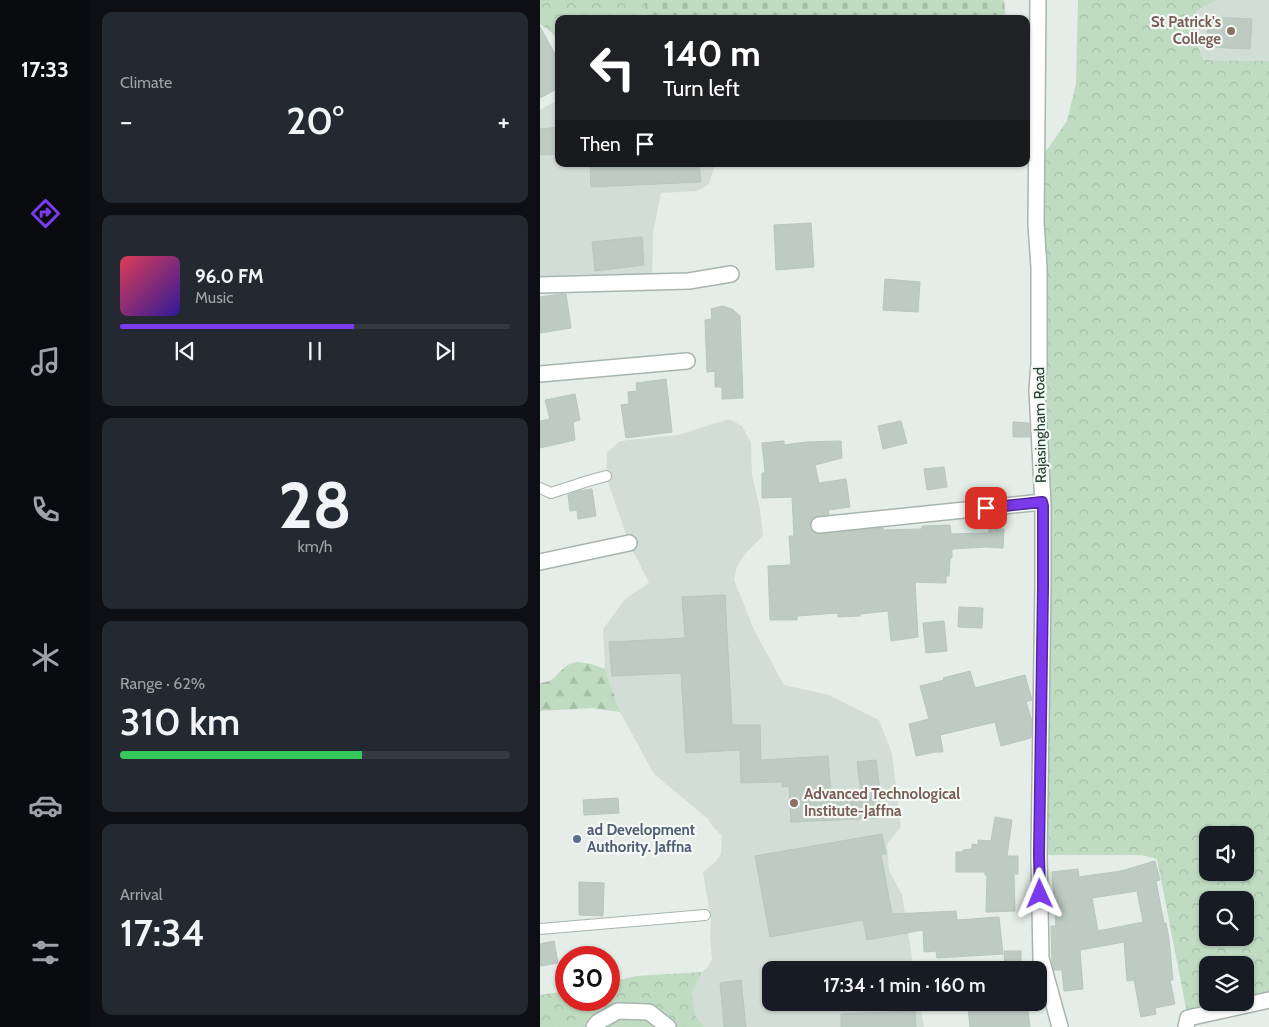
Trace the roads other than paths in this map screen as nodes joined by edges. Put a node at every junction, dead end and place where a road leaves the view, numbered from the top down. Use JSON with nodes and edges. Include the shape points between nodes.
{"nodes":[{"id":1,"x":1038,"y":0,"type":"edge"},
{"id":2,"x":731,"y":274,"type":"dead end"},
{"id":3,"x":540,"y":285,"type":"edge"},
{"id":4,"x":687,"y":361,"type":"dead end"},
{"id":5,"x":540,"y":374,"type":"edge"},
{"id":6,"x":606,"y":476,"type":"dead end"},
{"id":7,"x":540,"y":488,"type":"edge"},
{"id":8,"x":1042,"y":502,"type":"junction"},
{"id":9,"x":819,"y":525,"type":"dead end"},
{"id":10,"x":629,"y":543,"type":"dead end"},
{"id":11,"x":540,"y":562,"type":"edge"},
{"id":12,"x":705,"y":914,"type":"dead end"},
{"id":13,"x":540,"y":930,"type":"edge"},
{"id":14,"x":1269,"y":1000,"type":"edge"},
{"id":15,"x":594,"y":1027,"type":"edge"},
{"id":16,"x":668,"y":1027,"type":"edge"},
{"id":17,"x":1060,"y":1027,"type":"edge"},
{"id":18,"x":1186,"y":1027,"type":"edge"}],
"edges":[{"from":1,"to":8,"type":"street","name":"Rajasingham Road","via":[[1036,224],[1040,267],[1037,390]]},
{"from":2,"to":3,"type":"street","via":[[689,281]]},
{"from":4,"to":5,"type":"street"},
{"from":6,"to":7,"type":"lane","via":[[551,493]]},
{"from":8,"to":9,"type":"street"},
{"from":8,"to":17,"type":"street","name":"Rajasingham Road","via":[[1040,958]]},
{"from":10,"to":11,"type":"street"},
{"from":12,"to":13,"type":"lane"},
{"from":14,"to":18,"type":"street","via":[[1188,1018]]},
{"from":15,"to":16,"type":"street","via":[[618,1011],[649,1012]]}]}
